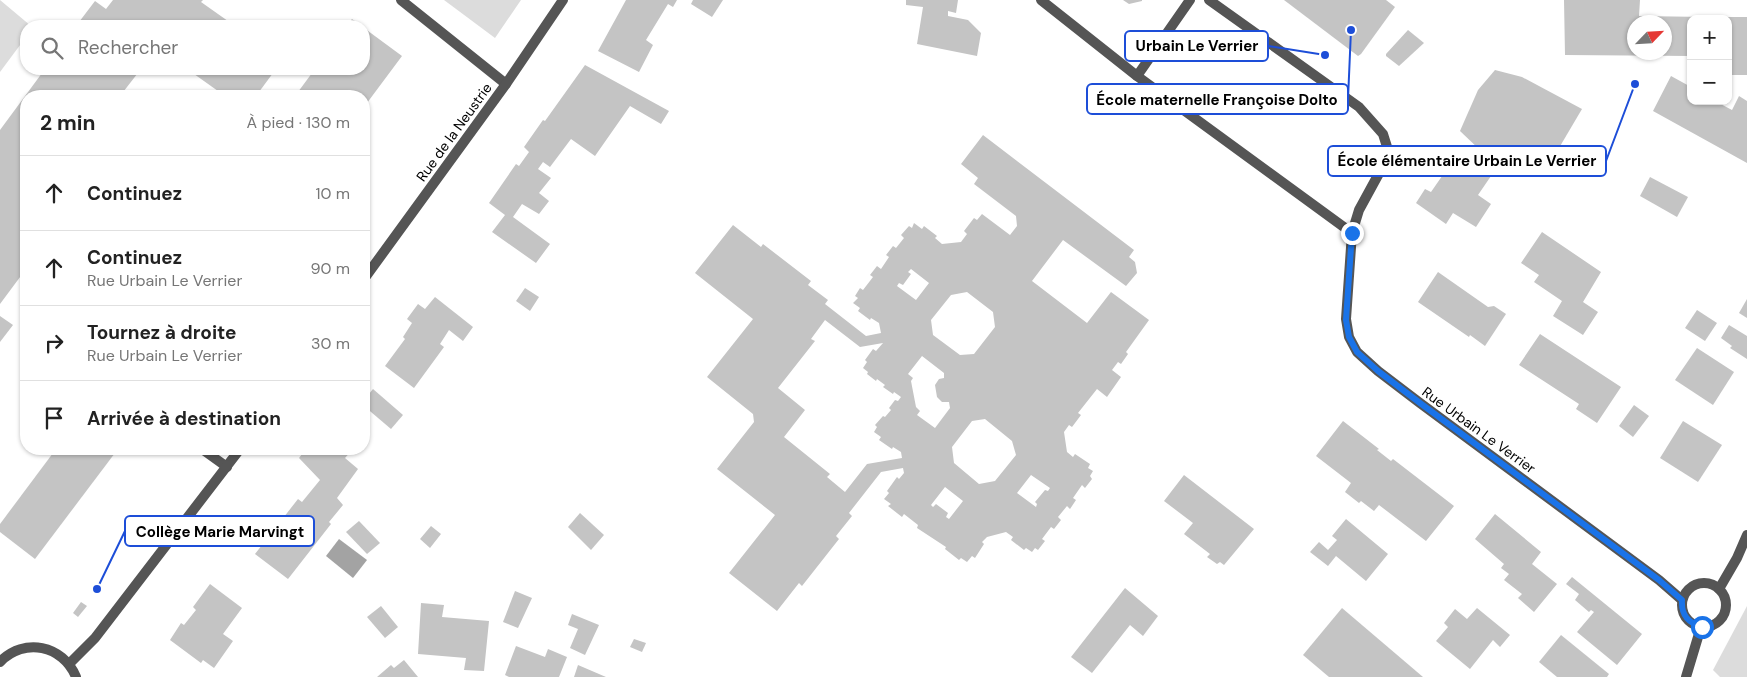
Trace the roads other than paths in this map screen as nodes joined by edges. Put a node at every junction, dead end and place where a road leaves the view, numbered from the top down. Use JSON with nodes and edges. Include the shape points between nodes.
{"nodes":[{"id":1,"x":401,"y":0,"type":"edge"},
{"id":2,"x":563,"y":0,"type":"edge"},
{"id":3,"x":1041,"y":0,"type":"edge"},
{"id":4,"x":1190,"y":0,"type":"edge"},
{"id":5,"x":1209,"y":0,"type":"edge"},
{"id":6,"x":1137,"y":76,"type":"junction"},
{"id":7,"x":506,"y":84,"type":"junction"},
{"id":8,"x":1352,"y":233,"type":"junction"},
{"id":9,"x":370,"y":271,"type":"edge"},
{"id":10,"x":210,"y":455,"type":"edge"},
{"id":11,"x":236,"y":455,"type":"edge"},
{"id":12,"x":227,"y":467,"type":"junction"},
{"id":13,"x":1747,"y":535,"type":"edge"},
{"id":14,"x":1719,"y":589,"type":"junction"},
{"id":15,"x":1682,"y":600,"type":"junction"},
{"id":16,"x":1702,"y":627,"type":"junction"},
{"id":17,"x":0,"y":662,"type":"edge"},
{"id":18,"x":69,"y":664,"type":"junction"},
{"id":19,"x":76,"y":677,"type":"edge"},
{"id":20,"x":1686,"y":677,"type":"edge"}],
"edges":[{"from":1,"to":7,"type":"street"},
{"from":2,"to":7,"type":"street","name":"Rue de la Neustrie"},
{"from":3,"to":6,"type":"street"},
{"from":4,"to":6,"type":"street"},
{"from":5,"to":8,"type":"street","name":"Rue Urbain Le Verrier","via":[[1359,107],[1383,134],[1388,150],[1383,166],[1359,210]]},
{"from":6,"to":8,"type":"street"},
{"from":7,"to":9,"type":"street","name":"Rue de la Neustrie"},
{"from":8,"to":15,"type":"street","name":"Rue Urbain Le Verrier","via":[[1346,320],[1349,337],[1357,352]]},
{"from":10,"to":12,"type":"street"},
{"from":11,"to":12,"type":"street"},
{"from":12,"to":18,"type":"street","via":[[95,638]]},
{"from":13,"to":14,"type":"street"},
{"from":14,"to":15,"type":"street","via":[[1704,583],[1697,584],[1690,587]]},
{"from":14,"to":16,"type":"street","via":[[1726,602],[1722,617],[1716,623]]},
{"from":15,"to":16,"type":"street","via":[[1688,620]]},
{"from":16,"to":20,"type":"street"},
{"from":17,"to":18,"type":"street","via":[[16,650],[34,646],[52,651]]},
{"from":18,"to":19,"type":"street"}]}
